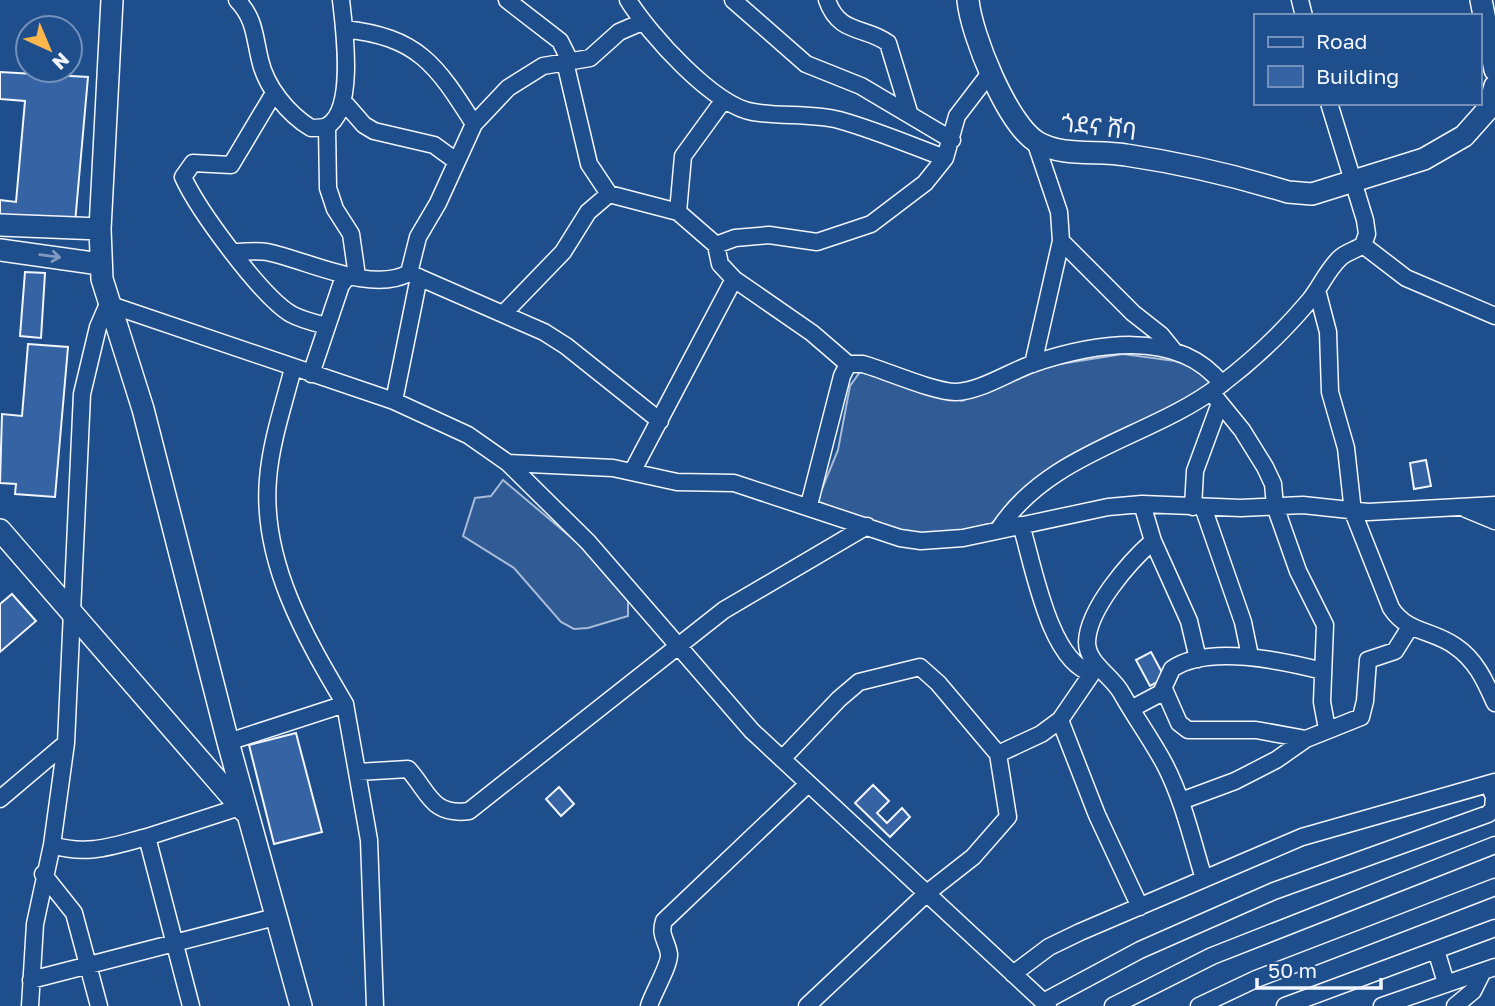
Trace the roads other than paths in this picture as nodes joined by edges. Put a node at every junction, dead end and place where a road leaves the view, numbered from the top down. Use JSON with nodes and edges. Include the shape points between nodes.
{"nodes":[{"id":1,"x":112,"y":0,"type":"edge"},
{"id":2,"x":237,"y":0,"type":"edge"},
{"id":3,"x":341,"y":0,"type":"edge"},
{"id":4,"x":508,"y":0,"type":"edge"},
{"id":5,"x":628,"y":0,"type":"edge"},
{"id":6,"x":733,"y":0,"type":"edge"},
{"id":7,"x":827,"y":0,"type":"edge"},
{"id":8,"x":968,"y":0,"type":"edge"},
{"id":9,"x":1481,"y":0,"type":"edge"},
{"id":10,"x":642,"y":22,"type":"junction"},
{"id":11,"x":344,"y":29,"type":"junction"},
{"id":12,"x":565,"y":62,"type":"junction"},
{"id":13,"x":1495,"y":70,"type":"edge"},
{"id":14,"x":990,"y":73,"type":"junction"},
{"id":15,"x":1495,"y":86,"type":"edge"},
{"id":16,"x":274,"y":93,"type":"junction"},
{"id":17,"x":343,"y":101,"type":"junction"},
{"id":18,"x":723,"y":101,"type":"junction"},
{"id":19,"x":1330,"y":105,"type":"edge"},
{"id":20,"x":909,"y":112,"type":"junction"},
{"id":21,"x":474,"y":124,"type":"junction"},
{"id":22,"x":327,"y":126,"type":"junction"},
{"id":23,"x":952,"y":140,"type":"junction"},
{"id":24,"x":1035,"y":141,"type":"junction"},
{"id":25,"x":945,"y":158,"type":"junction"},
{"id":26,"x":456,"y":161,"type":"junction"},
{"id":27,"x":1351,"y":183,"type":"junction"},
{"id":28,"x":609,"y":194,"type":"junction"},
{"id":29,"x":678,"y":212,"type":"junction"},
{"id":30,"x":0,"y":225,"type":"edge"},
{"id":31,"x":100,"y":229,"type":"junction"},
{"id":32,"x":1061,"y":242,"type":"junction"},
{"id":33,"x":716,"y":245,"type":"junction"},
{"id":34,"x":1363,"y":246,"type":"junction"},
{"id":35,"x":0,"y":250,"type":"edge"},
{"id":36,"x":235,"y":252,"type":"junction"},
{"id":37,"x":100,"y":264,"type":"junction"},
{"id":38,"x":414,"y":275,"type":"junction"},
{"id":39,"x":353,"y":276,"type":"junction"},
{"id":40,"x":734,"y":279,"type":"junction"},
{"id":41,"x":1317,"y":290,"type":"junction"},
{"id":42,"x":108,"y":304,"type":"junction"},
{"id":43,"x":505,"y":313,"type":"junction"},
{"id":44,"x":1495,"y":316,"type":"edge"},
{"id":45,"x":327,"y":326,"type":"junction"},
{"id":46,"x":1174,"y":351,"type":"junction"},
{"id":47,"x":848,"y":364,"type":"junction"},
{"id":48,"x":1033,"y":364,"type":"junction"},
{"id":49,"x":293,"y":368,"type":"junction"},
{"id":50,"x":311,"y":374,"type":"junction"},
{"id":51,"x":1218,"y":393,"type":"junction"},
{"id":52,"x":394,"y":401,"type":"junction"},
{"id":53,"x":660,"y":421,"type":"junction"},
{"id":54,"x":508,"y":463,"type":"junction"},
{"id":55,"x":632,"y":472,"type":"junction"},
{"id":56,"x":1142,"y":504,"type":"junction"},
{"id":57,"x":809,"y":505,"type":"junction"},
{"id":58,"x":1495,"y":505,"type":"edge"},
{"id":59,"x":1275,"y":506,"type":"junction"},
{"id":60,"x":1198,"y":507,"type":"junction"},
{"id":61,"x":1463,"y":509,"type":"junction"},
{"id":62,"x":1353,"y":512,"type":"junction"},
{"id":63,"x":1495,"y":522,"type":"edge"},
{"id":64,"x":1021,"y":525,"type":"junction"},
{"id":65,"x":867,"y":526,"type":"junction"},
{"id":66,"x":999,"y":529,"type":"junction"},
{"id":67,"x":0,"y":530,"type":"edge"},
{"id":68,"x":1153,"y":541,"type":"junction"},
{"id":69,"x":71,"y":610,"type":"junction"},
{"id":70,"x":1410,"y":628,"type":"junction"},
{"id":71,"x":677,"y":645,"type":"junction"},
{"id":72,"x":1250,"y":656,"type":"junction"},
{"id":73,"x":1198,"y":659,"type":"junction"},
{"id":74,"x":1095,"y":669,"type":"junction"},
{"id":75,"x":1323,"y":671,"type":"junction"},
{"id":76,"x":1164,"y":689,"type":"junction"},
{"id":77,"x":1495,"y":703,"type":"edge"},
{"id":78,"x":345,"y":704,"type":"junction"},
{"id":79,"x":1131,"y":709,"type":"junction"},
{"id":80,"x":1060,"y":720,"type":"junction"},
{"id":81,"x":1326,"y":729,"type":"junction"},
{"id":82,"x":1306,"y":739,"type":"junction"},
{"id":83,"x":66,"y":743,"type":"junction"},
{"id":84,"x":228,"y":743,"type":"junction"},
{"id":85,"x":998,"y":754,"type":"junction"},
{"id":86,"x":782,"y":759,"type":"junction"},
{"id":87,"x":358,"y":772,"type":"junction"},
{"id":88,"x":808,"y":784,"type":"junction"},
{"id":89,"x":1492,"y":784,"type":"edge"},
{"id":90,"x":0,"y":799,"type":"edge"},
{"id":91,"x":1181,"y":801,"type":"junction"},
{"id":92,"x":244,"y":811,"type":"junction"},
{"id":93,"x":147,"y":837,"type":"junction"},
{"id":94,"x":52,"y":845,"type":"junction"},
{"id":95,"x":1495,"y":845,"type":"edge"},
{"id":96,"x":43,"y":874,"type":"junction"},
{"id":97,"x":1204,"y":879,"type":"junction"},
{"id":98,"x":1495,"y":887,"type":"edge"},
{"id":99,"x":927,"y":893,"type":"junction"},
{"id":100,"x":1140,"y":907,"type":"junction"},
{"id":101,"x":275,"y":917,"type":"junction"},
{"id":102,"x":1495,"y":928,"type":"edge"},
{"id":103,"x":175,"y":943,"type":"junction"},
{"id":104,"x":1436,"y":950,"type":"junction"},
{"id":105,"x":87,"y":967,"type":"junction"},
{"id":106,"x":1489,"y":969,"type":"edge"},
{"id":107,"x":1013,"y":974,"type":"junction"},
{"id":108,"x":31,"y":981,"type":"junction"},
{"id":109,"x":1446,"y":983,"type":"junction"},
{"id":110,"x":1045,"y":1004,"type":"edge"},
{"id":111,"x":30,"y":1006,"type":"edge"},
{"id":112,"x":99,"y":1006,"type":"edge"},
{"id":113,"x":191,"y":1006,"type":"edge"},
{"id":114,"x":301,"y":1006,"type":"edge"},
{"id":115,"x":375,"y":1006,"type":"edge"},
{"id":116,"x":649,"y":1006,"type":"edge"},
{"id":117,"x":807,"y":1006,"type":"edge"},
{"id":118,"x":1114,"y":1006,"type":"edge"},
{"id":119,"x":1199,"y":1006,"type":"edge"},
{"id":120,"x":1285,"y":1006,"type":"edge"},
{"id":121,"x":1381,"y":1006,"type":"edge"},
{"id":122,"x":1455,"y":1006,"type":"edge"}],
"edges":[{"from":1,"to":31,"type":"street"},
{"from":2,"to":16,"type":"street","via":[[253,20],[260,60]]},
{"from":3,"to":11,"type":"street"},
{"from":4,"to":12,"type":"street","via":[[560,41],[567,55]]},
{"from":5,"to":10,"type":"street"},
{"from":6,"to":20,"type":"street","via":[[806,64]]},
{"from":7,"to":20,"type":"street","via":[[847,27],[888,43]]},
{"from":8,"to":14,"type":"street","name":"ጎደና ሸባ"},
{"from":9,"to":13,"type":"street"},
{"from":10,"to":12,"type":"street","via":[[610,40],[596,55]]},
{"from":10,"to":18,"type":"street"},
{"from":11,"to":17,"type":"street"},
{"from":11,"to":21,"type":"street","via":[[384,34],[430,62]]},
{"from":12,"to":21,"type":"street","via":[[543,66],[508,88]]},
{"from":12,"to":28,"type":"street","via":[[589,163]]},
{"from":14,"to":23,"type":"street","via":[[957,116]]},
{"from":14,"to":24,"type":"street","name":"ጎደና ሸባ","via":[[1019,124]]},
{"from":15,"to":27,"type":"street","via":[[1489,108],[1464,136],[1424,159]]},
{"from":16,"to":22,"type":"street","via":[[311,128]]},
{"from":16,"to":36,"type":"street","via":[[230,165],[193,163],[183,177],[213,227]]},
{"from":17,"to":22,"type":"street"},
{"from":17,"to":26,"type":"street","via":[[374,131],[433,145]]},
{"from":18,"to":25,"type":"street","via":[[751,112],[840,121]]},
{"from":18,"to":29,"type":"street","via":[[683,156]]},
{"from":19,"to":27,"type":"street"},
{"from":20,"to":23,"type":"street"},
{"from":21,"to":26,"type":"street"},
{"from":22,"to":39,"type":"street","via":[[328,188],[351,234]]},
{"from":23,"to":25,"type":"street"},
{"from":24,"to":27,"type":"street","name":"ጎደና ሸባ","via":[[1053,150],[1125,154],[1288,192],[1312,194]]},
{"from":24,"to":32,"type":"street","via":[[1059,212]]},
{"from":25,"to":33,"type":"street","via":[[925,184],[871,223],[843,236],[817,242],[769,235]]},
{"from":26,"to":38,"type":"street","via":[[418,237]]},
{"from":27,"to":34,"type":"street","via":[[1365,220]]},
{"from":28,"to":29,"type":"street"},
{"from":28,"to":43,"type":"street","via":[[588,212],[563,252]]},
{"from":29,"to":33,"type":"street"},
{"from":30,"to":31,"type":"street"},
{"from":31,"to":37,"type":"street"},
{"from":32,"to":46,"type":"street"},
{"from":32,"to":48,"type":"street"},
{"from":33,"to":40,"type":"street","via":[[720,264]]},
{"from":34,"to":41,"type":"street","via":[[1339,258]]},
{"from":34,"to":44,"type":"street","via":[[1406,278]]},
{"from":35,"to":37,"type":"street","one_way":true},
{"from":36,"to":39,"type":"street","via":[[264,251]]},
{"from":36,"to":45,"type":"street","via":[[260,286],[289,313]]},
{"from":37,"to":42,"type":"street"},
{"from":38,"to":39,"type":"street","via":[[389,280]]},
{"from":38,"to":43,"type":"street"},
{"from":38,"to":52,"type":"street"},
{"from":39,"to":45,"type":"street","via":[[341,285]]},
{"from":40,"to":47,"type":"street"},
{"from":40,"to":53,"type":"street"},
{"from":41,"to":51,"type":"street"},
{"from":41,"to":62,"type":"street","via":[[1328,332],[1330,392],[1346,448]]},
{"from":42,"to":49,"type":"street"},
{"from":42,"to":69,"type":"street","via":[[82,394]]},
{"from":42,"to":84,"type":"street","via":[[143,410]]},
{"from":43,"to":53,"type":"street","via":[[566,346]]},
{"from":45,"to":50,"type":"street"},
{"from":46,"to":48,"type":"street","via":[[1112,344]]},
{"from":46,"to":51,"type":"street","via":[[1212,371]]},
{"from":47,"to":48,"type":"street","via":[[863,364],[957,392]]},
{"from":47,"to":57,"type":"street"},
{"from":49,"to":50,"type":"street"},
{"from":49,"to":78,"type":"street","via":[[268,481],[272,541],[306,637]]},
{"from":50,"to":52,"type":"street"},
{"from":51,"to":59,"type":"street","via":[[1265,467],[1273,484]]},
{"from":51,"to":60,"type":"street","via":[[1195,471]]},
{"from":51,"to":66,"type":"street","via":[[1074,462],[1029,493]]},
{"from":52,"to":54,"type":"street","via":[[468,435]]},
{"from":53,"to":55,"type":"street"},
{"from":54,"to":55,"type":"street"},
{"from":54,"to":71,"type":"street","via":[[588,542]]},
{"from":55,"to":57,"type":"street","via":[[677,482],[734,483]]},
{"from":56,"to":60,"type":"street"},
{"from":56,"to":64,"type":"street"},
{"from":56,"to":68,"type":"street"},
{"from":57,"to":65,"type":"street"},
{"from":58,"to":61,"type":"street"},
{"from":59,"to":60,"type":"street"},
{"from":59,"to":62,"type":"street"},
{"from":59,"to":75,"type":"street","via":[[1301,579],[1325,625]]},
{"from":60,"to":72,"type":"street","via":[[1243,622]]},
{"from":61,"to":62,"type":"street"},
{"from":61,"to":63,"type":"street"},
{"from":62,"to":70,"type":"street","via":[[1391,608]]},
{"from":64,"to":66,"type":"street"},
{"from":64,"to":74,"type":"street","via":[[1044,606],[1064,650],[1080,669]]},
{"from":65,"to":66,"type":"street","via":[[921,541]]},
{"from":65,"to":71,"type":"street","via":[[724,610]]},
{"from":67,"to":69,"type":"street"},
{"from":68,"to":73,"type":"street","via":[[1189,621]]},
{"from":68,"to":74,"type":"street","via":[[1106,596],[1094,620],[1087,640]]},
{"from":69,"to":83,"type":"street"},
{"from":69,"to":92,"type":"street"},
{"from":70,"to":77,"type":"street","via":[[1454,644],[1473,661]]},
{"from":70,"to":81,"type":"street","via":[[1395,651],[1368,660],[1361,717]]},
{"from":71,"to":86,"type":"street"},
{"from":71,"to":87,"type":"street","via":[[469,811],[454,813],[438,807],[408,769]]},
{"from":72,"to":73,"type":"street"},
{"from":72,"to":75,"type":"street"},
{"from":73,"to":76,"type":"street","via":[[1172,669]]},
{"from":74,"to":79,"type":"street","via":[[1117,684]]},
{"from":74,"to":80,"type":"street"},
{"from":75,"to":81,"type":"street"},
{"from":76,"to":79,"type":"street"},
{"from":76,"to":82,"type":"street","via":[[1179,723],[1188,730],[1256,730]]},
{"from":78,"to":84,"type":"street"},
{"from":78,"to":87,"type":"street"},
{"from":79,"to":91,"type":"street"},
{"from":80,"to":85,"type":"street"},
{"from":80,"to":100,"type":"street"},
{"from":81,"to":82,"type":"street"},
{"from":82,"to":91,"type":"street","via":[[1244,777]]},
{"from":83,"to":90,"type":"street"},
{"from":83,"to":94,"type":"street"},
{"from":84,"to":92,"type":"street"},
{"from":85,"to":86,"type":"street","via":[[919,667],[859,682]]},
{"from":85,"to":99,"type":"street","via":[[1008,817],[973,857]]},
{"from":86,"to":88,"type":"street"},
{"from":87,"to":115,"type":"street","via":[[369,840]]},
{"from":88,"to":99,"type":"street"},
{"from":88,"to":116,"type":"street","via":[[664,921],[661,932],[669,953],[667,965]]},
{"from":89,"to":97,"type":"street","via":[[1302,837]]},
{"from":89,"to":110,"type":"street","via":[[1493,809],[1488,814],[1274,891],[1140,950]]},
{"from":91,"to":97,"type":"street"},
{"from":92,"to":93,"type":"street"},
{"from":92,"to":101,"type":"street"},
{"from":93,"to":94,"type":"street","via":[[74,852]]},
{"from":93,"to":103,"type":"street"},
{"from":94,"to":96,"type":"street"},
{"from":95,"to":118,"type":"street","via":[[1212,956]]},
{"from":96,"to":105,"type":"street","via":[[74,913]]},
{"from":96,"to":108,"type":"street"},
{"from":97,"to":100,"type":"street"},
{"from":98,"to":119,"type":"street","via":[[1256,979]]},
{"from":99,"to":107,"type":"street"},
{"from":99,"to":117,"type":"street"},
{"from":100,"to":107,"type":"street","via":[[1049,947]]},
{"from":101,"to":103,"type":"street"},
{"from":101,"to":114,"type":"street"},
{"from":102,"to":104,"type":"street"},
{"from":103,"to":105,"type":"street"},
{"from":103,"to":113,"type":"street"},
{"from":104,"to":109,"type":"street"},
{"from":104,"to":120,"type":"street"},
{"from":105,"to":108,"type":"street"},
{"from":105,"to":112,"type":"street"},
{"from":106,"to":109,"type":"street"},
{"from":106,"to":122,"type":"street"},
{"from":107,"to":110,"type":"street"},
{"from":108,"to":111,"type":"street"},
{"from":109,"to":121,"type":"street"}]}
